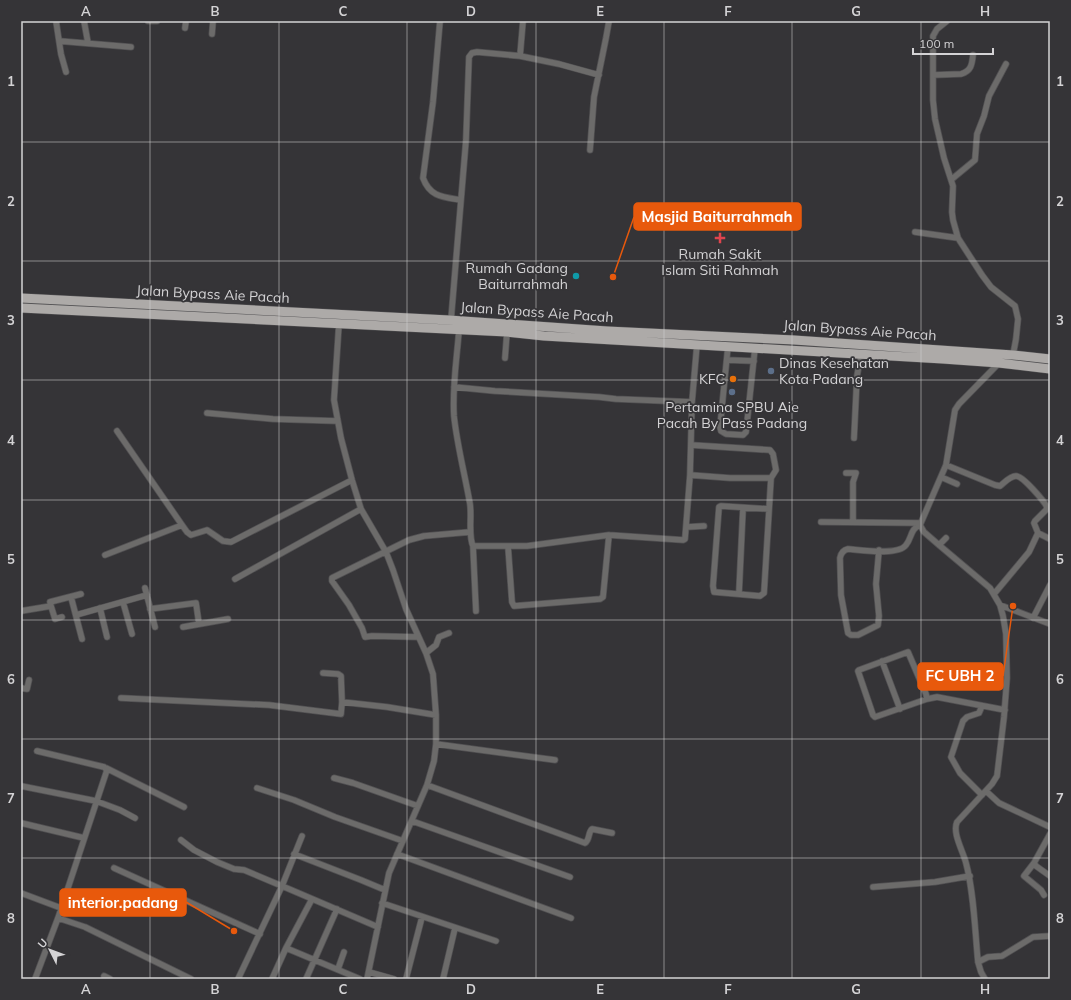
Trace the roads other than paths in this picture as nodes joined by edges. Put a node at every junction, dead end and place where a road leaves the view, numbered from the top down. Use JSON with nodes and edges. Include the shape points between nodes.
{"nodes":[{"id":1,"x":56,"y":21,"type":"edge"},
{"id":2,"x":84,"y":21,"type":"edge"},
{"id":3,"x":148,"y":21,"type":"edge"},
{"id":4,"x":157,"y":21,"type":"edge"},
{"id":5,"x":186,"y":21,"type":"edge"},
{"id":6,"x":214,"y":21,"type":"edge"},
{"id":7,"x":440,"y":21,"type":"edge"},
{"id":8,"x":523,"y":21,"type":"edge"},
{"id":9,"x":608,"y":21,"type":"edge"},
{"id":10,"x":947,"y":21,"type":"edge"},
{"id":11,"x":185,"y":28,"type":"dead end"},
{"id":12,"x":212,"y":34,"type":"dead end"},
{"id":13,"x":59,"y":41,"type":"junction"},
{"id":14,"x":88,"y":43,"type":"junction"},
{"id":15,"x":131,"y":47,"type":"dead end"},
{"id":16,"x":973,"y":55,"type":"dead end"},
{"id":17,"x":520,"y":56,"type":"junction"},
{"id":18,"x":1006,"y":64,"type":"dead end"},
{"id":19,"x":66,"y":72,"type":"dead end"},
{"id":20,"x":599,"y":74,"type":"junction"},
{"id":21,"x":933,"y":75,"type":"junction"},
{"id":22,"x":590,"y":150,"type":"dead end"},
{"id":23,"x":952,"y":179,"type":"junction"},
{"id":24,"x":460,"y":200,"type":"junction"},
{"id":25,"x":915,"y":232,"type":"dead end"},
{"id":26,"x":958,"y":238,"type":"junction"},
{"id":27,"x":21,"y":298,"type":"edge"},
{"id":28,"x":57,"y":300,"type":"junction"},
{"id":29,"x":21,"y":308,"type":"edge"},
{"id":30,"x":56,"y":310,"type":"junction"},
{"id":31,"x":451,"y":320,"type":"junction"},
{"id":32,"x":339,"y":323,"type":"junction"},
{"id":33,"x":459,"y":330,"type":"junction"},
{"id":34,"x":534,"y":330,"type":"junction"},
{"id":35,"x":507,"y":332,"type":"junction"},
{"id":36,"x":697,"y":344,"type":"junction"},
{"id":37,"x":728,"y":346,"type":"junction"},
{"id":38,"x":755,"y":348,"type":"junction"},
{"id":39,"x":861,"y":354,"type":"junction"},
{"id":40,"x":944,"y":355,"type":"junction"},
{"id":41,"x":1013,"y":355,"type":"junction"},
{"id":42,"x":505,"y":358,"type":"dead end"},
{"id":43,"x":1050,"y":359,"type":"edge"},
{"id":44,"x":727,"y":360,"type":"junction"},
{"id":45,"x":754,"y":361,"type":"junction"},
{"id":46,"x":999,"y":363,"type":"junction"},
{"id":47,"x":1050,"y":369,"type":"edge"},
{"id":48,"x":454,"y":387,"type":"junction"},
{"id":49,"x":692,"y":402,"type":"junction"},
{"id":50,"x":207,"y":413,"type":"dead end"},
{"id":51,"x":337,"y":421,"type":"junction"},
{"id":52,"x":117,"y":431,"type":"dead end"},
{"id":53,"x":854,"y":438,"type":"dead end"},
{"id":54,"x":691,"y":445,"type":"junction"},
{"id":55,"x":946,"y":464,"type":"junction"},
{"id":56,"x":846,"y":473,"type":"dead end"},
{"id":57,"x":690,"y":475,"type":"junction"},
{"id":58,"x":941,"y":477,"type":"junction"},
{"id":59,"x":771,"y":478,"type":"junction"},
{"id":60,"x":352,"y":480,"type":"junction"},
{"id":61,"x":957,"y":484,"type":"dead end"},
{"id":62,"x":743,"y":508,"type":"junction"},
{"id":63,"x":361,"y":509,"type":"junction"},
{"id":64,"x":769,"y":509,"type":"junction"},
{"id":65,"x":821,"y":522,"type":"dead end"},
{"id":66,"x":853,"y":522,"type":"junction"},
{"id":67,"x":920,"y":524,"type":"junction"},
{"id":68,"x":182,"y":525,"type":"junction"},
{"id":69,"x":704,"y":526,"type":"dead end"},
{"id":70,"x":686,"y":527,"type":"junction"},
{"id":71,"x":470,"y":532,"type":"junction"},
{"id":72,"x":1038,"y":533,"type":"junction"},
{"id":73,"x":609,"y":534,"type":"junction"},
{"id":74,"x":946,"y":538,"type":"dead end"},
{"id":75,"x":1050,"y":539,"type":"edge"},
{"id":76,"x":473,"y":546,"type":"junction"},
{"id":77,"x":508,"y":546,"type":"junction"},
{"id":78,"x":939,"y":546,"type":"junction"},
{"id":79,"x":879,"y":550,"type":"junction"},
{"id":80,"x":386,"y":552,"type":"junction"},
{"id":81,"x":105,"y":555,"type":"dead end"},
{"id":82,"x":236,"y":579,"type":"dead end"},
{"id":83,"x":1050,"y":585,"type":"edge"},
{"id":84,"x":144,"y":588,"type":"dead end"},
{"id":85,"x":739,"y":593,"type":"junction"},
{"id":86,"x":81,"y":594,"type":"dead end"},
{"id":87,"x":994,"y":594,"type":"junction"},
{"id":88,"x":147,"y":595,"type":"junction"},
{"id":89,"x":71,"y":597,"type":"junction"},
{"id":90,"x":123,"y":602,"type":"junction"},
{"id":91,"x":1000,"y":605,"type":"junction"},
{"id":92,"x":51,"y":606,"type":"junction"},
{"id":93,"x":100,"y":608,"type":"junction"},
{"id":94,"x":150,"y":609,"type":"junction"},
{"id":95,"x":21,"y":611,"type":"edge"},
{"id":96,"x":476,"y":611,"type":"dead end"},
{"id":97,"x":76,"y":615,"type":"junction"},
{"id":98,"x":62,"y":617,"type":"dead end"},
{"id":99,"x":1033,"y":618,"type":"junction"},
{"id":100,"x":228,"y":619,"type":"dead end"},
{"id":101,"x":199,"y":624,"type":"junction"},
{"id":102,"x":1050,"y":624,"type":"edge"},
{"id":103,"x":183,"y":626,"type":"dead end"},
{"id":104,"x":155,"y":627,"type":"dead end"},
{"id":105,"x":449,"y":632,"type":"dead end"},
{"id":106,"x":132,"y":634,"type":"dead end"},
{"id":107,"x":107,"y":637,"type":"dead end"},
{"id":108,"x":418,"y":637,"type":"junction"},
{"id":109,"x":82,"y":638,"type":"dead end"},
{"id":110,"x":426,"y":653,"type":"junction"},
{"id":111,"x":882,"y":661,"type":"junction"},
{"id":112,"x":323,"y":673,"type":"dead end"},
{"id":113,"x":29,"y":680,"type":"dead end"},
{"id":114,"x":21,"y":688,"type":"edge"},
{"id":115,"x":121,"y":698,"type":"dead end"},
{"id":116,"x":927,"y":699,"type":"junction"},
{"id":117,"x":342,"y":702,"type":"junction"},
{"id":118,"x":982,"y":706,"type":"junction"},
{"id":119,"x":900,"y":709,"type":"junction"},
{"id":120,"x":1005,"y":710,"type":"junction"},
{"id":121,"x":436,"y":715,"type":"junction"},
{"id":122,"x":436,"y":744,"type":"junction"},
{"id":123,"x":37,"y":751,"type":"dead end"},
{"id":124,"x":555,"y":760,"type":"dead end"},
{"id":125,"x":106,"y":768,"type":"junction"},
{"id":126,"x":334,"y":778,"type":"dead end"},
{"id":127,"x":427,"y":785,"type":"junction"},
{"id":128,"x":21,"y":786,"type":"edge"},
{"id":129,"x":257,"y":788,"type":"dead end"},
{"id":130,"x":984,"y":793,"type":"junction"},
{"id":131,"x":96,"y":801,"type":"junction"},
{"id":132,"x":418,"y":806,"type":"junction"},
{"id":133,"x":184,"y":807,"type":"dead end"},
{"id":134,"x":135,"y":818,"type":"dead end"},
{"id":135,"x":412,"y":821,"type":"junction"},
{"id":136,"x":21,"y":823,"type":"edge"},
{"id":137,"x":1050,"y":827,"type":"edge"},
{"id":138,"x":612,"y":833,"type":"dead end"},
{"id":139,"x":1050,"y":834,"type":"edge"},
{"id":140,"x":302,"y":836,"type":"dead end"},
{"id":141,"x":84,"y":838,"type":"junction"},
{"id":142,"x":181,"y":840,"type":"dead end"},
{"id":143,"x":403,"y":841,"type":"junction"},
{"id":144,"x":294,"y":854,"type":"junction"},
{"id":145,"x":396,"y":854,"type":"junction"},
{"id":146,"x":1034,"y":862,"type":"junction"},
{"id":147,"x":114,"y":868,"type":"dead end"},
{"id":148,"x":570,"y":876,"type":"dead end"},
{"id":149,"x":970,"y":876,"type":"junction"},
{"id":150,"x":1050,"y":876,"type":"edge"},
{"id":151,"x":282,"y":886,"type":"junction"},
{"id":152,"x":873,"y":887,"type":"dead end"},
{"id":153,"x":385,"y":890,"type":"junction"},
{"id":154,"x":21,"y":894,"type":"edge"},
{"id":155,"x":1044,"y":895,"type":"dead end"},
{"id":156,"x":312,"y":899,"type":"junction"},
{"id":157,"x":382,"y":903,"type":"junction"},
{"id":158,"x":61,"y":908,"type":"junction"},
{"id":159,"x":336,"y":909,"type":"junction"},
{"id":160,"x":422,"y":917,"type":"junction"},
{"id":161,"x":58,"y":918,"type":"junction"},
{"id":162,"x":571,"y":918,"type":"dead end"},
{"id":163,"x":378,"y":927,"type":"junction"},
{"id":164,"x":455,"y":928,"type":"junction"},
{"id":165,"x":260,"y":934,"type":"junction"},
{"id":166,"x":1050,"y":936,"type":"edge"},
{"id":167,"x":496,"y":941,"type":"dead end"},
{"id":168,"x":286,"y":948,"type":"junction"},
{"id":169,"x":344,"y":952,"type":"dead end"},
{"id":170,"x":315,"y":959,"type":"junction"},
{"id":171,"x":978,"y":962,"type":"junction"},
{"id":172,"x":338,"y":969,"type":"junction"},
{"id":173,"x":368,"y":972,"type":"junction"},
{"id":174,"x":104,"y":976,"type":"dead end"},
{"id":175,"x":35,"y":979,"type":"edge"},
{"id":176,"x":110,"y":979,"type":"edge"},
{"id":177,"x":191,"y":979,"type":"edge"},
{"id":178,"x":238,"y":979,"type":"edge"},
{"id":179,"x":272,"y":979,"type":"edge"},
{"id":180,"x":306,"y":979,"type":"edge"},
{"id":181,"x":360,"y":979,"type":"edge"},
{"id":182,"x":367,"y":979,"type":"edge"},
{"id":183,"x":394,"y":979,"type":"edge"},
{"id":184,"x":406,"y":979,"type":"edge"},
{"id":185,"x":443,"y":979,"type":"edge"},
{"id":186,"x":985,"y":979,"type":"edge"}],
"edges":[{"from":1,"to":13,"type":"street"},
{"from":2,"to":14,"type":"street"},
{"from":3,"to":4,"type":"street"},
{"from":5,"to":11,"type":"street"},
{"from":6,"to":12,"type":"street"},
{"from":7,"to":24,"type":"street","via":[[423,178],[431,192],[441,197]]},
{"from":8,"to":17,"type":"street"},
{"from":9,"to":20,"type":"street"},
{"from":10,"to":21,"type":"street","via":[[933,36]]},
{"from":13,"to":14,"type":"street"},
{"from":13,"to":19,"type":"street"},
{"from":14,"to":15,"type":"street"},
{"from":16,"to":21,"type":"street","via":[[970,69],[965,73]]},
{"from":17,"to":20,"type":"street"},
{"from":17,"to":24,"type":"street","via":[[477,52],[470,55]]},
{"from":18,"to":23,"type":"street","via":[[989,96],[977,134],[975,160]]},
{"from":20,"to":22,"type":"street","via":[[594,96]]},
{"from":21,"to":23,"type":"street","via":[[935,119]]},
{"from":23,"to":26,"type":"street","via":[[952,212]]},
{"from":24,"to":31,"type":"street"},
{"from":25,"to":26,"type":"street"},
{"from":26,"to":41,"type":"street","via":[[991,287],[1015,306],[1018,319]]},
{"from":27,"to":28,"type":"highway","name":"Jalan Bypass Aie Pacah"},
{"from":28,"to":30,"type":"highway"},
{"from":28,"to":31,"type":"highway","name":"Jalan Bypass Aie Pacah"},
{"from":29,"to":30,"type":"highway"},
{"from":30,"to":32,"type":"highway"},
{"from":31,"to":34,"type":"highway","name":"Jalan Bypass Aie Pacah"},
{"from":32,"to":33,"type":"highway"},
{"from":32,"to":51,"type":"street","via":[[334,400]]},
{"from":33,"to":35,"type":"highway"},
{"from":33,"to":48,"type":"street"},
{"from":34,"to":35,"type":"highway"},
{"from":34,"to":36,"type":"highway"},
{"from":34,"to":40,"type":"highway","name":"Jalan Bypass Aie Pacah","via":[[794,340]]},
{"from":35,"to":42,"type":"street"},
{"from":36,"to":37,"type":"highway"},
{"from":36,"to":49,"type":"street"},
{"from":37,"to":38,"type":"highway"},
{"from":37,"to":44,"type":"street"},
{"from":38,"to":39,"type":"highway"},
{"from":38,"to":45,"type":"street"},
{"from":39,"to":40,"type":"highway"},
{"from":39,"to":53,"type":"street","via":[[857,376]]},
{"from":40,"to":41,"type":"highway","name":"Jalan Bypass Aie Pacah"},
{"from":40,"to":46,"type":"highway"},
{"from":41,"to":43,"type":"highway","name":"Jalan Bypass Aie Pacah"},
{"from":44,"to":45,"type":"street"},
{"from":44,"to":45,"type":"street","via":[[720,432],[743,435],[746,432]]},
{"from":46,"to":47,"type":"highway"},
{"from":46,"to":55,"type":"street","via":[[955,410]]},
{"from":48,"to":49,"type":"street","via":[[616,400]]},
{"from":48,"to":71,"type":"street","via":[[454,417],[470,505]]},
{"from":49,"to":54,"type":"street"},
{"from":50,"to":51,"type":"street"},
{"from":51,"to":60,"type":"street"},
{"from":52,"to":68,"type":"street"},
{"from":54,"to":57,"type":"street"},
{"from":54,"to":59,"type":"street","via":[[770,450],[776,470]]},
{"from":55,"to":58,"type":"street"},
{"from":55,"to":72,"type":"street","via":[[1000,486],[1014,476],[1020,477],[1048,507],[1034,523]]},
{"from":56,"to":66,"type":"street","via":[[856,473]]},
{"from":57,"to":59,"type":"street"},
{"from":57,"to":70,"type":"street"},
{"from":58,"to":61,"type":"street"},
{"from":58,"to":67,"type":"street"},
{"from":59,"to":64,"type":"street"},
{"from":60,"to":63,"type":"street"},
{"from":60,"to":68,"type":"street","via":[[231,542],[223,541],[207,530],[191,534]]},
{"from":62,"to":64,"type":"street"},
{"from":62,"to":85,"type":"street"},
{"from":62,"to":85,"type":"street","via":[[719,508],[713,586],[714,592]]},
{"from":63,"to":80,"type":"street"},
{"from":63,"to":82,"type":"street"},
{"from":64,"to":85,"type":"street","via":[[764,593],[760,596]]},
{"from":65,"to":66,"type":"street"},
{"from":66,"to":67,"type":"street"},
{"from":67,"to":78,"type":"street","via":[[924,532]]},
{"from":67,"to":79,"type":"street","via":[[915,527],[908,544],[901,550]]},
{"from":68,"to":81,"type":"street"},
{"from":69,"to":70,"type":"street"},
{"from":70,"to":73,"type":"street","via":[[686,538],[683,540]]},
{"from":71,"to":76,"type":"street"},
{"from":71,"to":80,"type":"street","via":[[424,536],[409,540]]},
{"from":72,"to":75,"type":"street"},
{"from":72,"to":87,"type":"street","via":[[1029,552]]},
{"from":73,"to":77,"type":"street","via":[[527,546]]},
{"from":73,"to":77,"type":"street","via":[[603,597],[600,600],[514,606]]},
{"from":74,"to":78,"type":"street"},
{"from":76,"to":77,"type":"street"},
{"from":76,"to":96,"type":"street"},
{"from":78,"to":87,"type":"street"},
{"from":79,"to":79,"type":"street","via":[[845,549],[841,554],[841,595],[848,633],[851,635],[858,635],[878,625],[876,584]]},
{"from":80,"to":108,"type":"street"},
{"from":80,"to":108,"type":"street","via":[[334,577],[332,581],[349,605],[362,628],[364,637]]},
{"from":83,"to":99,"type":"street"},
{"from":84,"to":88,"type":"street"},
{"from":86,"to":89,"type":"street"},
{"from":87,"to":91,"type":"street"},
{"from":88,"to":90,"type":"street"},
{"from":88,"to":94,"type":"street"},
{"from":89,"to":92,"type":"street","via":[[50,602]]},
{"from":89,"to":97,"type":"street"},
{"from":90,"to":93,"type":"street"},
{"from":90,"to":106,"type":"street"},
{"from":91,"to":99,"type":"street"},
{"from":91,"to":120,"type":"street","via":[[1006,634]]},
{"from":92,"to":95,"type":"street"},
{"from":92,"to":98,"type":"street","via":[[55,619]]},
{"from":93,"to":97,"type":"street"},
{"from":93,"to":107,"type":"street"},
{"from":94,"to":101,"type":"street","via":[[196,603]]},
{"from":94,"to":104,"type":"street"},
{"from":97,"to":109,"type":"street"},
{"from":99,"to":102,"type":"street"},
{"from":100,"to":101,"type":"street"},
{"from":101,"to":103,"type":"street"},
{"from":105,"to":110,"type":"street","via":[[439,637],[434,647]]},
{"from":108,"to":110,"type":"street"},
{"from":110,"to":121,"type":"street","via":[[433,674]]},
{"from":111,"to":116,"type":"street","via":[[908,652]]},
{"from":111,"to":119,"type":"street"},
{"from":111,"to":119,"type":"street","via":[[858,672],[873,715],[877,718]]},
{"from":112,"to":117,"type":"street","via":[[341,676]]},
{"from":113,"to":114,"type":"street","via":[[27,689]]},
{"from":115,"to":117,"type":"street","via":[[269,705],[341,714]]},
{"from":116,"to":118,"type":"street","via":[[947,698]]},
{"from":116,"to":119,"type":"street"},
{"from":117,"to":121,"type":"street"},
{"from":118,"to":120,"type":"street"},
{"from":118,"to":130,"type":"street","via":[[979,713],[966,717],[963,721],[952,757],[960,773]]},
{"from":120,"to":130,"type":"street","via":[[997,776]]},
{"from":121,"to":122,"type":"street"},
{"from":122,"to":124,"type":"street"},
{"from":122,"to":127,"type":"street"},
{"from":123,"to":125,"type":"street"},
{"from":125,"to":131,"type":"street"},
{"from":125,"to":133,"type":"street"},
{"from":126,"to":132,"type":"street"},
{"from":127,"to":132,"type":"street"},
{"from":127,"to":138,"type":"street","via":[[585,843],[592,829]]},
{"from":128,"to":131,"type":"street"},
{"from":129,"to":143,"type":"street"},
{"from":130,"to":137,"type":"street"},
{"from":130,"to":149,"type":"street","via":[[955,827]]},
{"from":131,"to":134,"type":"street"},
{"from":131,"to":141,"type":"street"},
{"from":132,"to":135,"type":"street"},
{"from":135,"to":143,"type":"street"},
{"from":135,"to":148,"type":"street"},
{"from":136,"to":141,"type":"street"},
{"from":139,"to":146,"type":"street"},
{"from":140,"to":144,"type":"street"},
{"from":141,"to":158,"type":"street"},
{"from":142,"to":151,"type":"street","via":[[216,862],[244,870]]},
{"from":143,"to":145,"type":"street"},
{"from":144,"to":151,"type":"street"},
{"from":144,"to":153,"type":"street"},
{"from":145,"to":153,"type":"street"},
{"from":145,"to":162,"type":"street"},
{"from":146,"to":150,"type":"street"},
{"from":146,"to":155,"type":"street","via":[[1024,876]]},
{"from":147,"to":165,"type":"street"},
{"from":149,"to":152,"type":"street","via":[[935,882]]},
{"from":149,"to":171,"type":"street"},
{"from":151,"to":156,"type":"street"},
{"from":151,"to":165,"type":"street"},
{"from":153,"to":157,"type":"street"},
{"from":154,"to":158,"type":"street"},
{"from":156,"to":159,"type":"street"},
{"from":156,"to":168,"type":"street"},
{"from":157,"to":160,"type":"street"},
{"from":157,"to":163,"type":"street"},
{"from":158,"to":161,"type":"street"},
{"from":159,"to":163,"type":"street"},
{"from":159,"to":170,"type":"street"},
{"from":160,"to":164,"type":"street"},
{"from":160,"to":184,"type":"street"},
{"from":161,"to":175,"type":"street"},
{"from":161,"to":177,"type":"street","via":[[85,927]]},
{"from":163,"to":173,"type":"street"},
{"from":164,"to":167,"type":"street"},
{"from":164,"to":185,"type":"street"},
{"from":165,"to":178,"type":"street"},
{"from":166,"to":171,"type":"street","via":[[1033,937],[1002,956],[988,957]]},
{"from":168,"to":170,"type":"street"},
{"from":168,"to":179,"type":"street"},
{"from":169,"to":172,"type":"street"},
{"from":170,"to":172,"type":"street"},
{"from":170,"to":180,"type":"street"},
{"from":171,"to":186,"type":"street"},
{"from":172,"to":181,"type":"street"},
{"from":173,"to":182,"type":"street"},
{"from":173,"to":183,"type":"street"},
{"from":174,"to":176,"type":"street"}]}
